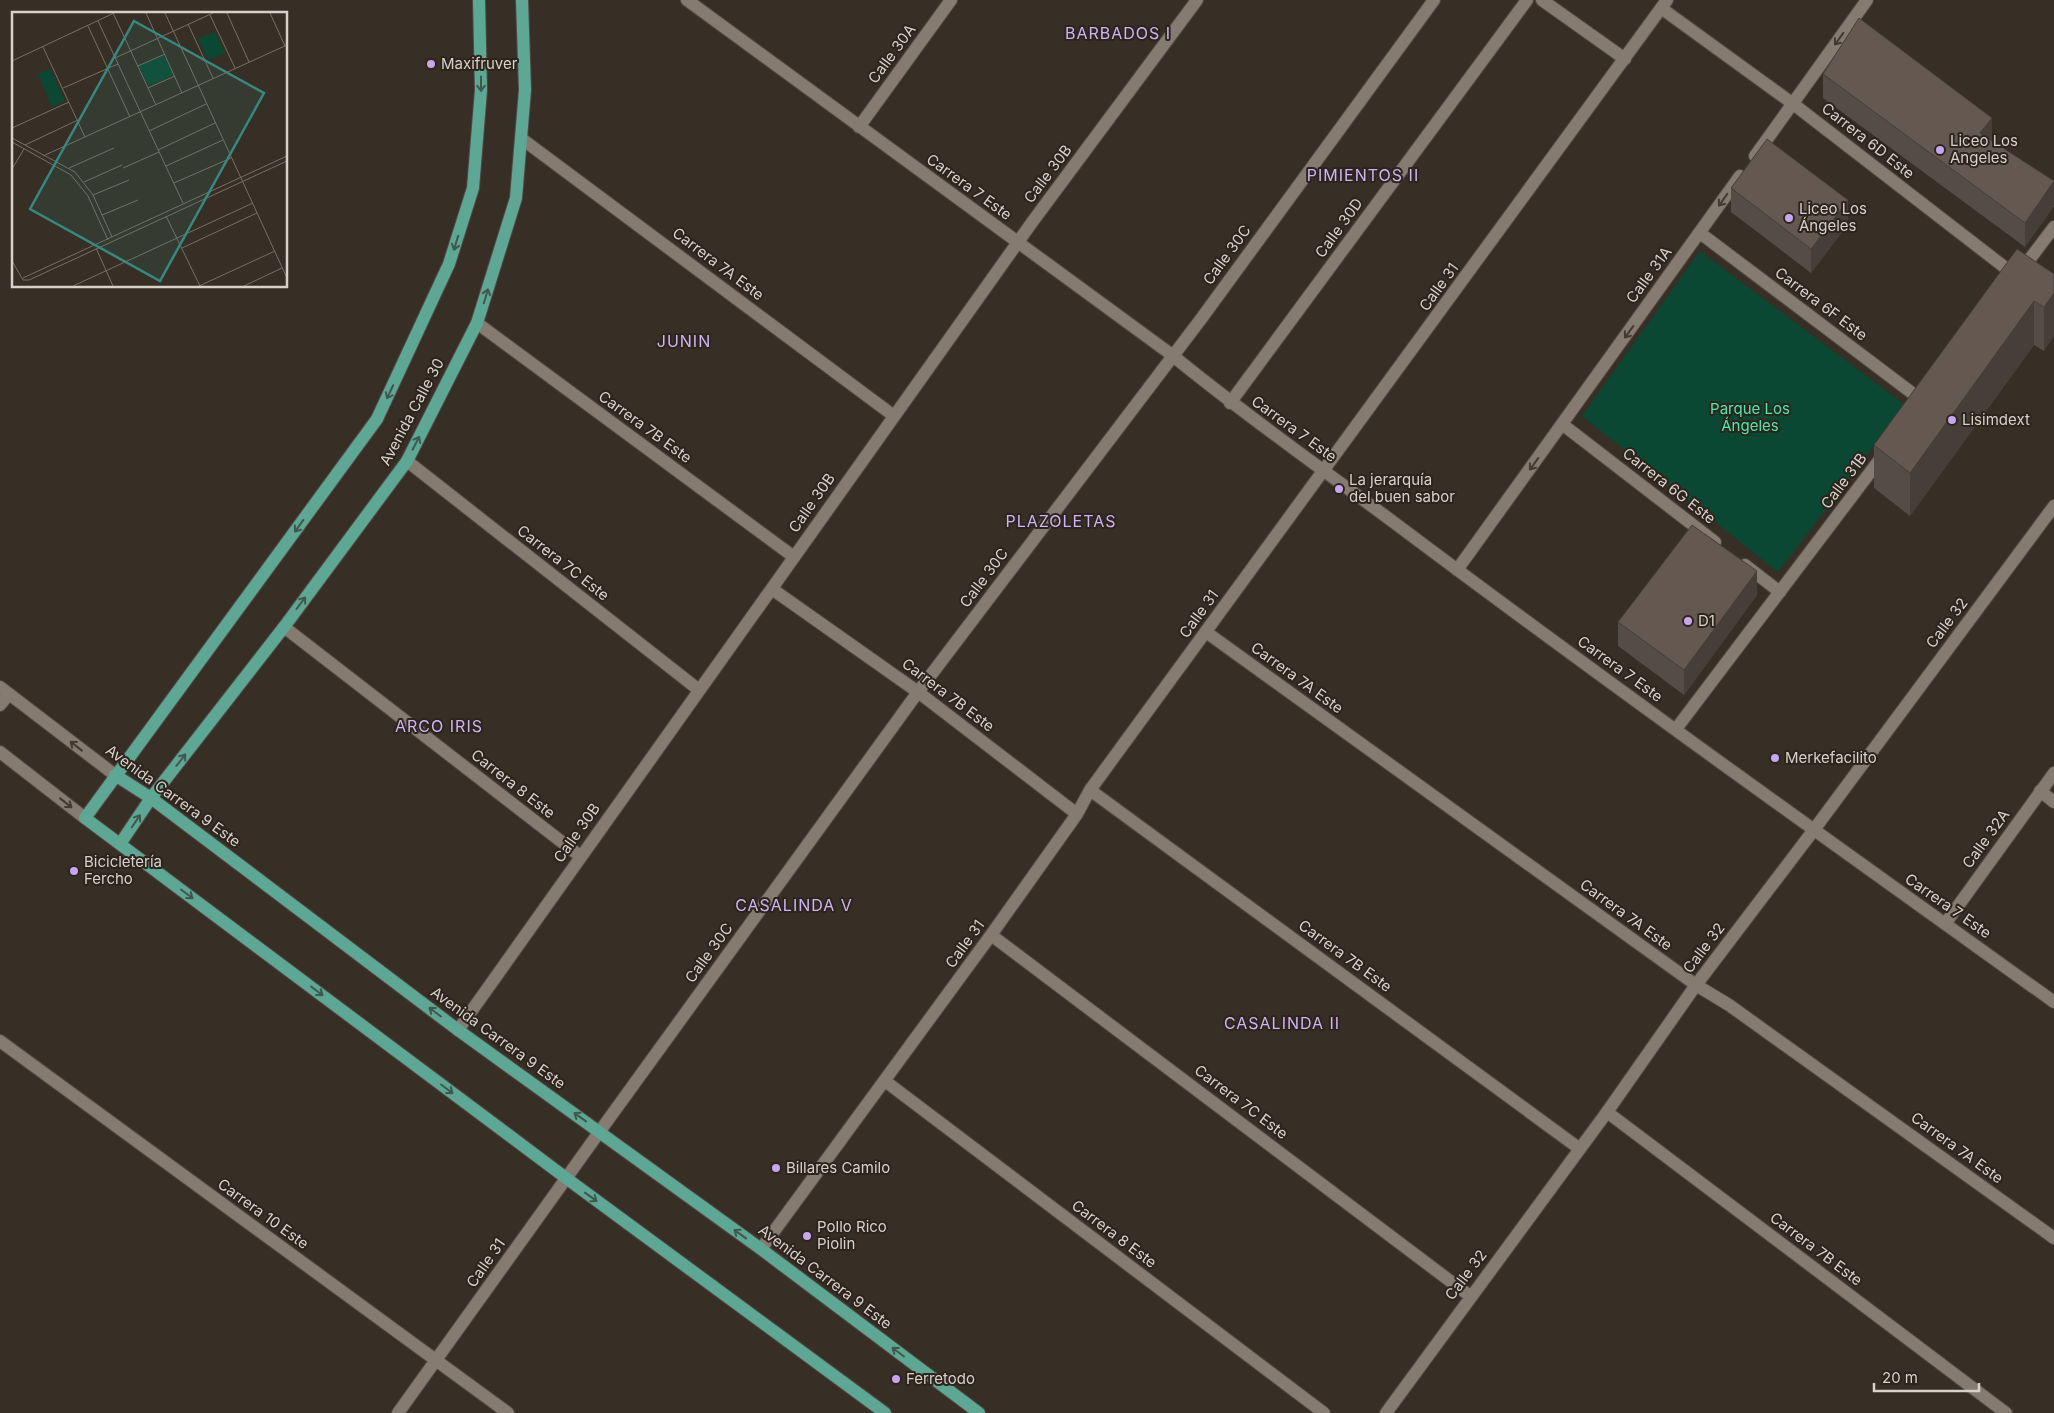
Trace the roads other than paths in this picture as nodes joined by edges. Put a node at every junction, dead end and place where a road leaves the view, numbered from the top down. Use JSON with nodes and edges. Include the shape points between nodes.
{"nodes":[{"id":1,"x":479,"y":0,"type":"edge"},
{"id":2,"x":522,"y":0,"type":"edge"},
{"id":3,"x":688,"y":0,"type":"edge"},
{"id":4,"x":951,"y":0,"type":"edge"},
{"id":5,"x":1197,"y":0,"type":"edge"},
{"id":6,"x":1434,"y":0,"type":"edge"},
{"id":7,"x":1527,"y":0,"type":"edge"},
{"id":8,"x":1542,"y":0,"type":"edge"},
{"id":9,"x":1868,"y":0,"type":"edge"},
{"id":10,"x":1664,"y":4,"type":"edge"},
{"id":11,"x":1625,"y":59,"type":"junction"},
{"id":12,"x":1792,"y":103,"type":"junction"},
{"id":13,"x":859,"y":127,"type":"junction"},
{"id":14,"x":522,"y":139,"type":"junction"},
{"id":15,"x":2054,"y":227,"type":"edge"},
{"id":16,"x":1700,"y":233,"type":"junction"},
{"id":17,"x":1017,"y":243,"type":"junction"},
{"id":18,"x":477,"y":323,"type":"junction"},
{"id":19,"x":1172,"y":356,"type":"junction"},
{"id":20,"x":1924,"y":402,"type":"edge"},
{"id":21,"x":1230,"y":403,"type":"junction"},
{"id":22,"x":894,"y":416,"type":"junction"},
{"id":23,"x":1562,"y":424,"type":"junction"},
{"id":24,"x":1894,"y":442,"type":"edge"},
{"id":25,"x":407,"y":461,"type":"junction"},
{"id":26,"x":1325,"y":471,"type":"junction"},
{"id":27,"x":2054,"y":506,"type":"edge"},
{"id":28,"x":794,"y":557,"type":"junction"},
{"id":29,"x":1457,"y":570,"type":"junction"},
{"id":30,"x":772,"y":589,"type":"junction"},
{"id":31,"x":1780,"y":592,"type":"junction"},
{"id":32,"x":284,"y":627,"type":"junction"},
{"id":33,"x":1206,"y":632,"type":"junction"},
{"id":34,"x":4,"y":690,"type":"edge"},
{"id":35,"x":699,"y":690,"type":"junction"},
{"id":36,"x":918,"y":692,"type":"junction"},
{"id":37,"x":0,"y":705,"type":"edge"},
{"id":38,"x":1676,"y":729,"type":"junction"},
{"id":39,"x":0,"y":752,"type":"edge"},
{"id":40,"x":2054,"y":773,"type":"edge"},
{"id":41,"x":115,"y":775,"type":"junction"},
{"id":42,"x":1090,"y":790,"type":"junction"},
{"id":43,"x":2040,"y":791,"type":"junction"},
{"id":44,"x":151,"y":798,"type":"junction"},
{"id":45,"x":2054,"y":802,"type":"edge"},
{"id":46,"x":1077,"y":814,"type":"junction"},
{"id":47,"x":85,"y":818,"type":"junction"},
{"id":48,"x":1813,"y":831,"type":"junction"},
{"id":49,"x":120,"y":844,"type":"junction"},
{"id":50,"x":580,"y":856,"type":"junction"},
{"id":51,"x":1945,"y":924,"type":"junction"},
{"id":52,"x":991,"y":934,"type":"junction"},
{"id":53,"x":1696,"y":985,"type":"junction"},
{"id":54,"x":2054,"y":1002,"type":"edge"},
{"id":55,"x":458,"y":1030,"type":"junction"},
{"id":56,"x":0,"y":1042,"type":"edge"},
{"id":57,"x":885,"y":1081,"type":"junction"},
{"id":58,"x":1607,"y":1112,"type":"junction"},
{"id":59,"x":600,"y":1131,"type":"junction"},
{"id":60,"x":1580,"y":1149,"type":"junction"},
{"id":61,"x":566,"y":1178,"type":"junction"},
{"id":62,"x":2054,"y":1238,"type":"edge"},
{"id":63,"x":761,"y":1249,"type":"junction"},
{"id":64,"x":1470,"y":1296,"type":"junction"},
{"id":65,"x":436,"y":1361,"type":"junction"},
{"id":66,"x":398,"y":1413,"type":"edge"},
{"id":67,"x":508,"y":1413,"type":"edge"},
{"id":68,"x":885,"y":1413,"type":"edge"},
{"id":69,"x":979,"y":1413,"type":"edge"},
{"id":70,"x":1324,"y":1413,"type":"edge"},
{"id":71,"x":1386,"y":1413,"type":"edge"},
{"id":72,"x":2006,"y":1413,"type":"edge"}],
"edges":[{"from":1,"to":41,"type":"main road","name":"Avenida Calle 30","one_way":true,"via":[[481,90],[473,188],[449,264],[377,419]]},
{"from":2,"to":14,"type":"main road","name":"Avenida Calle 30","via":[[525,90]]},
{"from":3,"to":13,"type":"street","name":"Carrera 7 Este"},
{"from":4,"to":13,"type":"street","name":"Calle 30A"},
{"from":5,"to":17,"type":"street","name":"Calle 30B"},
{"from":6,"to":19,"type":"street","name":"Calle 30C"},
{"from":7,"to":21,"type":"street","name":"Calle 30D"},
{"from":8,"to":11,"type":"street"},
{"from":9,"to":12,"type":"street","name":"Calle 31A","one_way":true},
{"from":10,"to":11,"type":"street","name":"Calle 31"},
{"from":10,"to":12,"type":"street","name":"Carrera 6D Este"},
{"from":11,"to":26,"type":"street","name":"Calle 31"},
{"from":12,"to":15,"type":"street","name":"Carrera 6D Este","via":[[2017,281]]},
{"from":12,"to":16,"type":"street","name":"Calle 31A","one_way":true},
{"from":13,"to":17,"type":"street","name":"Carrera 7 Este"},
{"from":18,"to":14,"type":"main road","name":"Avenida Calle 30","one_way":true,"via":[[516,198]]},
{"from":14,"to":22,"type":"street","name":"Carrera 7A Este"},
{"from":16,"to":20,"type":"street","name":"Carrera 6F Este"},
{"from":16,"to":23,"type":"street","name":"Calle 31A","one_way":true},
{"from":17,"to":19,"type":"street","name":"Carrera 7 Este"},
{"from":17,"to":22,"type":"street","name":"Calle 30B"},
{"from":25,"to":18,"type":"main road","name":"Avenida Calle 30","one_way":true},
{"from":18,"to":28,"type":"street","name":"Carrera 7B Este"},
{"from":19,"to":21,"type":"street","name":"Carrera 7 Este"},
{"from":19,"to":36,"type":"street","name":"Calle 30C"},
{"from":21,"to":26,"type":"street","name":"Carrera 7 Este"},
{"from":22,"to":28,"type":"street","name":"Calle 30B"},
{"from":23,"to":29,"type":"street","name":"Calle 31A","one_way":true},
{"from":23,"to":31,"type":"street","name":"Carrera 6G Este"},
{"from":24,"to":31,"type":"street","name":"Calle 31B"},
{"from":32,"to":25,"type":"main road","name":"Avenida Calle 30","one_way":true},
{"from":25,"to":35,"type":"street","name":"Carrera 7C Este"},
{"from":26,"to":29,"type":"street","name":"Carrera 7 Este"},
{"from":26,"to":33,"type":"street","name":"Calle 31"},
{"from":27,"to":48,"type":"street","name":"Calle 32"},
{"from":28,"to":30,"type":"street","name":"Calle 30B"},
{"from":29,"to":38,"type":"street","name":"Carrera 7 Este"},
{"from":30,"to":35,"type":"street","name":"Calle 30B"},
{"from":30,"to":36,"type":"street","name":"Carrera 7B Este"},
{"from":31,"to":38,"type":"street","name":"Calle 31B"},
{"from":44,"to":32,"type":"main road","name":"Avenida Calle 30","one_way":true},
{"from":32,"to":50,"type":"street","name":"Carrera 8 Este"},
{"from":33,"to":42,"type":"street","name":"Calle 31"},
{"from":33,"to":53,"type":"street","name":"Carrera 7A Este"},
{"from":34,"to":37,"type":"street"},
{"from":41,"to":34,"type":"street","name":"Avenida Carrera 9 Este","one_way":true},
{"from":35,"to":50,"type":"street","name":"Calle 30B"},
{"from":36,"to":46,"type":"street","name":"Carrera 7B Este"},
{"from":36,"to":59,"type":"street","name":"Calle 30C"},
{"from":38,"to":48,"type":"street","name":"Carrera 7 Este"},
{"from":39,"to":47,"type":"street","one_way":true},
{"from":40,"to":43,"type":"street","name":"Calle 32A"},
{"from":41,"to":44,"type":"main road","name":"Avenida Carrera 9 Este"},
{"from":41,"to":47,"type":"main road","name":"Avenida Calle 30"},
{"from":42,"to":46,"type":"street","name":"Calle 31"},
{"from":42,"to":60,"type":"street","name":"Carrera 7B Este"},
{"from":43,"to":45,"type":"street"},
{"from":43,"to":51,"type":"street","name":"Calle 32A"},
{"from":49,"to":44,"type":"main road","name":"Avenida Calle 30","one_way":true},
{"from":55,"to":44,"type":"main road","name":"Avenida Carrera 9 Este","one_way":true},
{"from":46,"to":52,"type":"street","name":"Calle 31"},
{"from":47,"to":49,"type":"main road"},
{"from":48,"to":51,"type":"street","name":"Carrera 7 Este"},
{"from":48,"to":53,"type":"street","name":"Calle 32"},
{"from":49,"to":61,"type":"main road","one_way":true},
{"from":50,"to":55,"type":"street","name":"Calle 30B"},
{"from":51,"to":54,"type":"street","name":"Carrera 7 Este"},
{"from":52,"to":57,"type":"street","name":"Calle 31"},
{"from":52,"to":64,"type":"street","name":"Carrera 7C Este"},
{"from":53,"to":58,"type":"street","name":"Calle 32"},
{"from":53,"to":62,"type":"street","name":"Carrera 7A Este"},
{"from":59,"to":55,"type":"main road","name":"Avenida Carrera 9 Este","one_way":true},
{"from":56,"to":65,"type":"street","name":"Carrera 10 Este"},
{"from":57,"to":63,"type":"street","name":"Calle 31"},
{"from":57,"to":70,"type":"street","name":"Carrera 8 Este"},
{"from":58,"to":60,"type":"street","name":"Calle 32"},
{"from":58,"to":72,"type":"street","name":"Carrera 7B Este"},
{"from":59,"to":61,"type":"street","name":"Calle 31"},
{"from":63,"to":59,"type":"main road","name":"Avenida Carrera 9 Este","one_way":true},
{"from":60,"to":64,"type":"street","name":"Calle 32"},
{"from":61,"to":65,"type":"street","name":"Calle 31"},
{"from":61,"to":68,"type":"main road","one_way":true},
{"from":69,"to":63,"type":"main road","name":"Avenida Carrera 9 Este","one_way":true},
{"from":64,"to":71,"type":"street","name":"Calle 32"},
{"from":65,"to":66,"type":"street","name":"Calle 31"},
{"from":65,"to":67,"type":"street","name":"Carrera 10 Este"}]}
